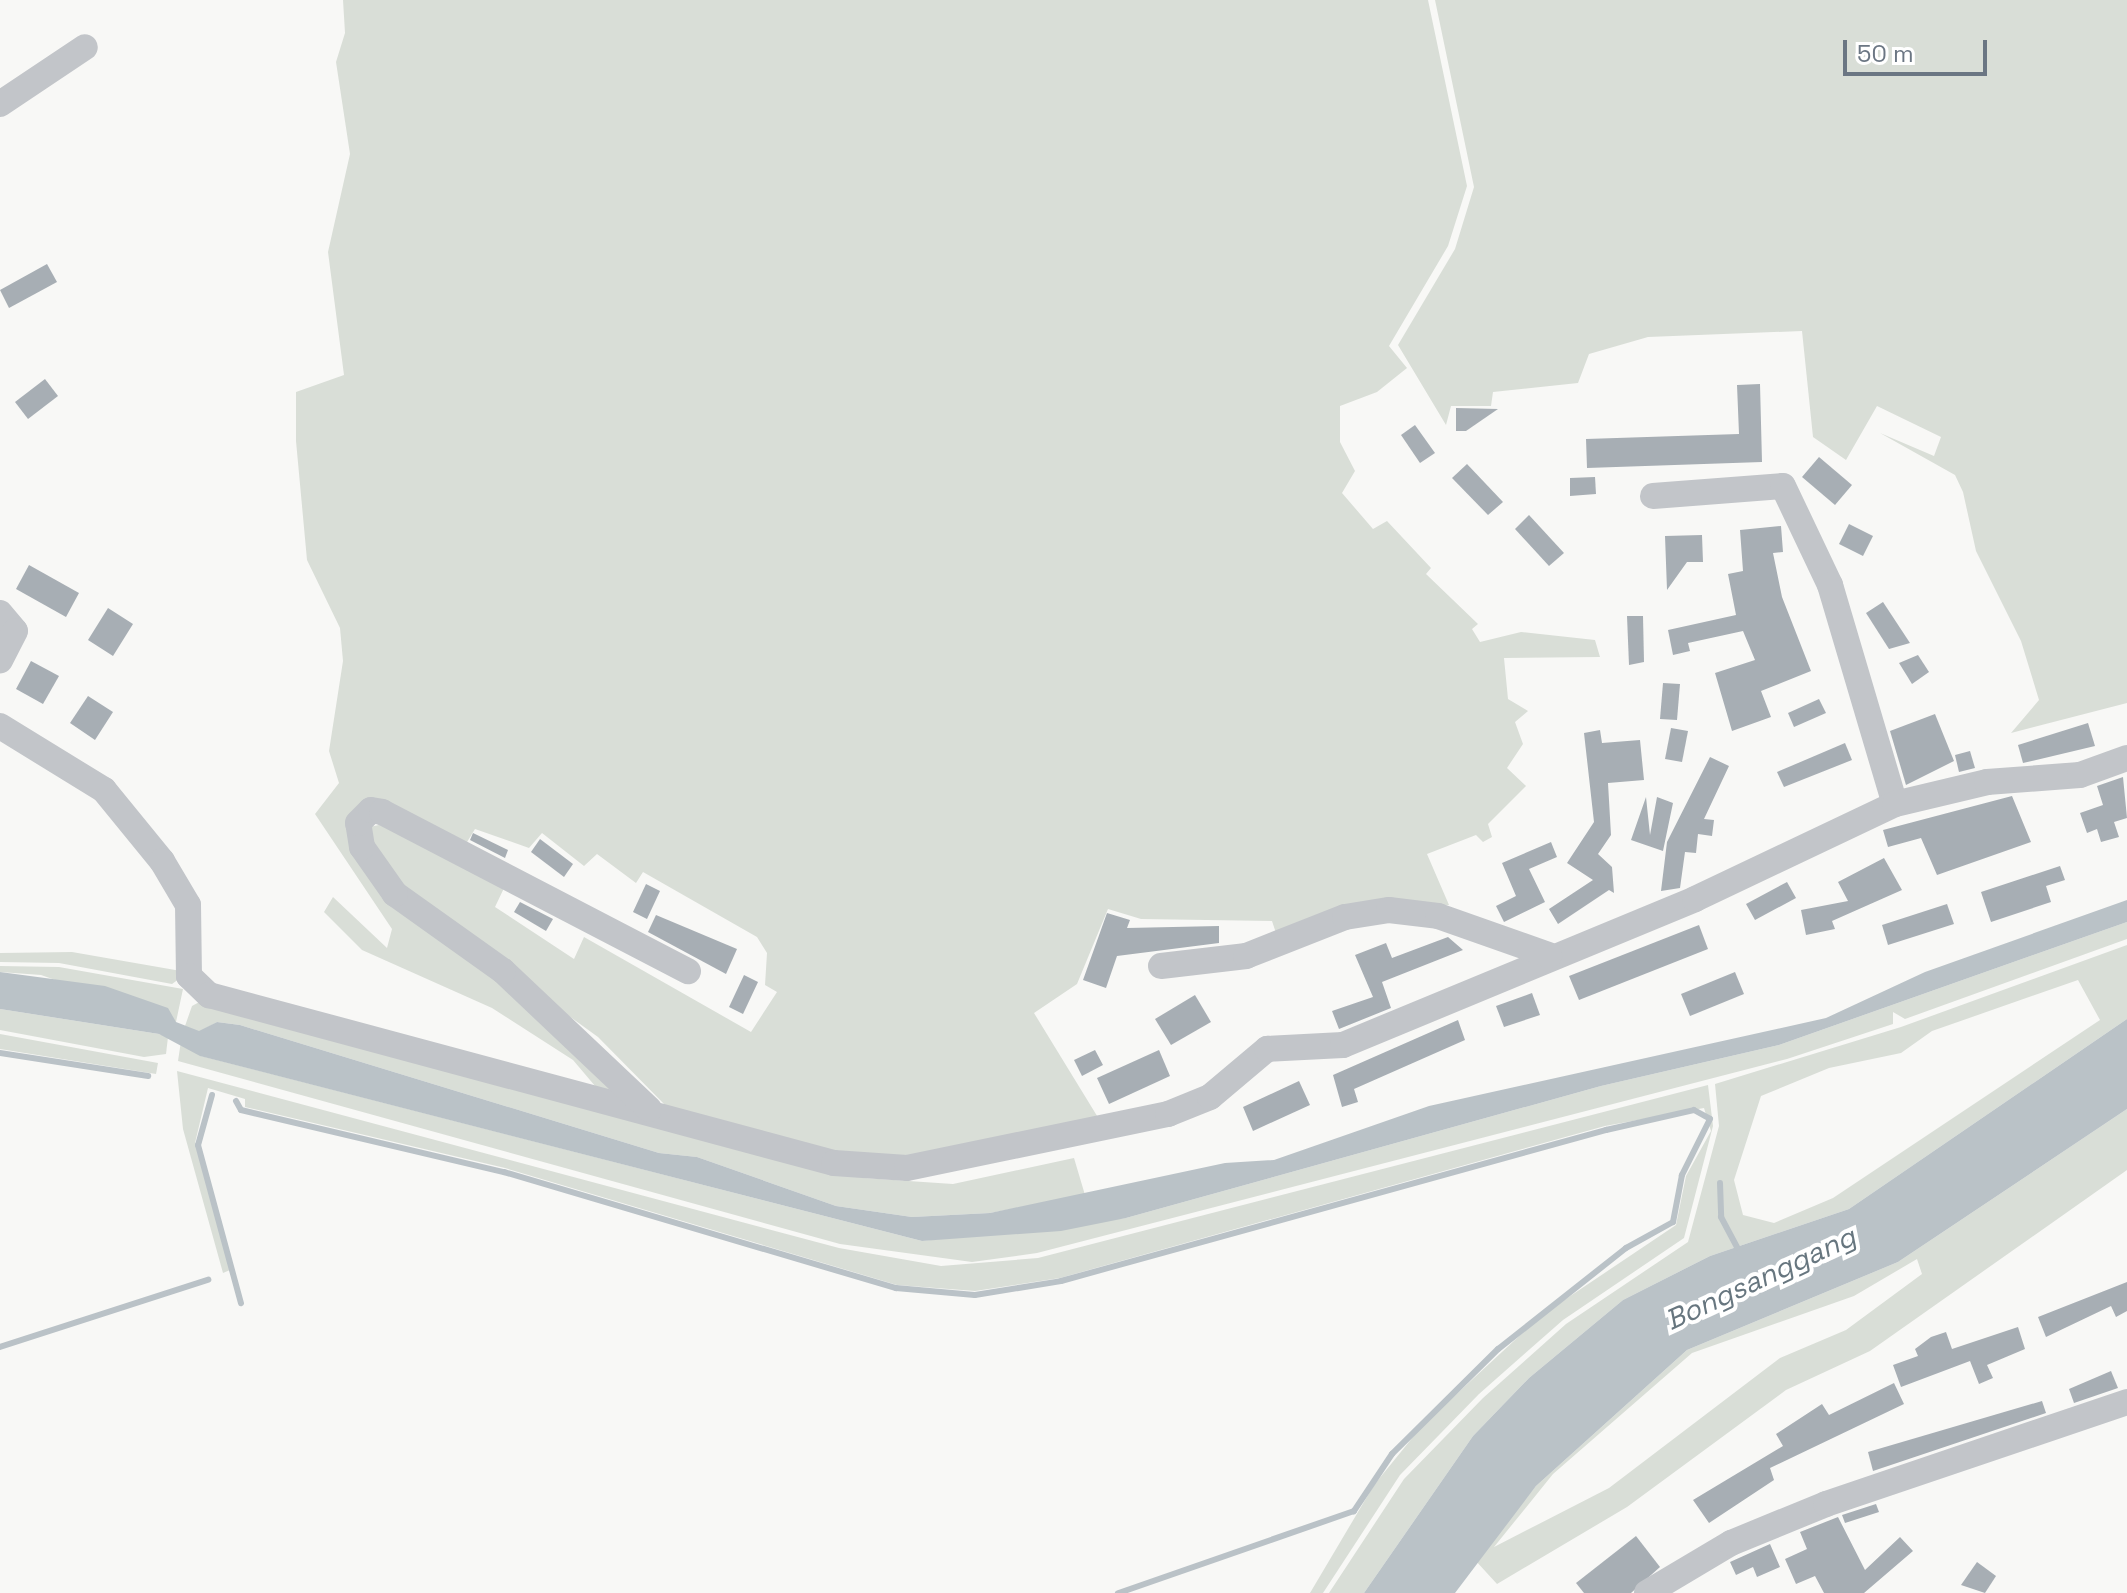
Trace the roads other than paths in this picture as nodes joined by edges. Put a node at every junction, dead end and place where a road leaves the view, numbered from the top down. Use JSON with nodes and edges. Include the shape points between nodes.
{"nodes":[{"id":1,"x":85,"y":47,"type":"dead end"},
{"id":2,"x":0,"y":104,"type":"edge"},
{"id":3,"x":1653,"y":496,"type":"dead end"},
{"id":4,"x":0,"y":613,"type":"edge"},
{"id":5,"x":0,"y":660,"type":"edge"},
{"id":6,"x":0,"y":726,"type":"edge"},
{"id":7,"x":2127,"y":758,"type":"edge"},
{"id":8,"x":1895,"y":804,"type":"junction"},
{"id":9,"x":1549,"y":955,"type":"junction"},
{"id":10,"x":1161,"y":966,"type":"dead end"},
{"id":11,"x":688,"y":971,"type":"dead end"},
{"id":12,"x":649,"y":1109,"type":"junction"},
{"id":13,"x":2127,"y":1402,"type":"edge"},
{"id":14,"x":1647,"y":1593,"type":"edge"}],
"edges":[{"from":1,"to":2,"type":"street"},
{"from":3,"to":8,"type":"street","via":[[1783,486],[1830,585]]},
{"from":4,"to":5,"type":"street","via":[[15,631]]},
{"from":6,"to":12,"type":"street","via":[[104,790],[162,861],[188,905],[189,976],[199,990],[477,1071]]},
{"from":7,"to":8,"type":"street","via":[[2080,775],[1987,782]]},
{"from":8,"to":9,"type":"street","via":[[1695,899]]},
{"from":9,"to":10,"type":"street","via":[[1438,916],[1389,910],[1345,917],[1246,956]]},
{"from":9,"to":12,"type":"street","via":[[1343,1045],[1267,1049],[1210,1097],[1168,1114],[941,1165],[834,1163]]},
{"from":11,"to":12,"type":"street","via":[[382,812],[371,810],[358,823],[362,847],[395,894],[503,971]]},
{"from":13,"to":14,"type":"street","via":[[1826,1504],[1731,1543]]}]}
